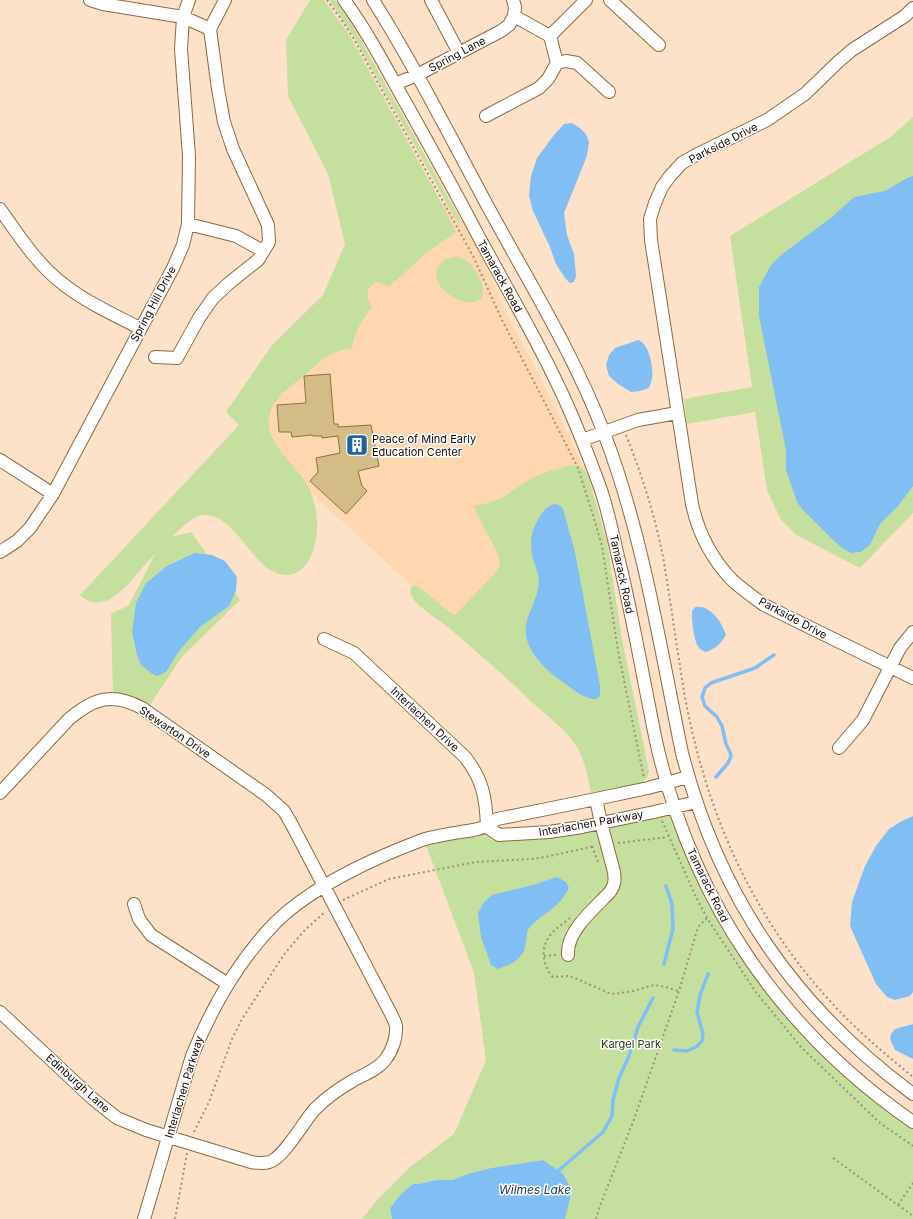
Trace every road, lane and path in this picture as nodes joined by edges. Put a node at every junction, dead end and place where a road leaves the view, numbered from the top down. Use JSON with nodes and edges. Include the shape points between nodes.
{"nodes":[{"id":1,"x":90,"y":0,"type":"edge"},
{"id":2,"x":189,"y":0,"type":"edge"},
{"id":3,"x":225,"y":0,"type":"edge"},
{"id":4,"x":327,"y":0,"type":"edge"},
{"id":5,"x":344,"y":0,"type":"edge"},
{"id":6,"x":373,"y":0,"type":"edge"},
{"id":7,"x":431,"y":0,"type":"edge"},
{"id":8,"x":513,"y":0,"type":"edge"},
{"id":9,"x":586,"y":0,"type":"edge"},
{"id":10,"x":610,"y":0,"type":"edge"},
{"id":11,"x":913,"y":8,"type":"edge"},
{"id":12,"x":514,"y":16,"type":"junction"},
{"id":13,"x":183,"y":17,"type":"junction"},
{"id":14,"x":210,"y":29,"type":"junction"},
{"id":15,"x":550,"y":36,"type":"junction"},
{"id":16,"x":659,"y":44,"type":"dead end"},
{"id":17,"x":459,"y":53,"type":"junction"},
{"id":18,"x":557,"y":63,"type":"junction"},
{"id":19,"x":417,"y":75,"type":"junction"},
{"id":20,"x":395,"y":84,"type":"junction"},
{"id":21,"x":609,"y":92,"type":"dead end"},
{"id":22,"x":486,"y":116,"type":"dead end"},
{"id":23,"x":0,"y":209,"type":"edge"},
{"id":24,"x":188,"y":224,"type":"junction"},
{"id":25,"x":263,"y":251,"type":"junction"},
{"id":26,"x":140,"y":328,"type":"junction"},
{"id":27,"x":155,"y":357,"type":"dead end"},
{"id":28,"x":677,"y":413,"type":"junction"},
{"id":29,"x":622,"y":426,"type":"junction"},
{"id":30,"x":604,"y":432,"type":"junction"},
{"id":31,"x":582,"y":440,"type":"junction"},
{"id":32,"x":0,"y":460,"type":"edge"},
{"id":33,"x":53,"y":494,"type":"junction"},
{"id":34,"x":0,"y":552,"type":"edge"},
{"id":35,"x":913,"y":632,"type":"edge"},
{"id":36,"x":324,"y":639,"type":"dead end"},
{"id":37,"x":890,"y":667,"type":"junction"},
{"id":38,"x":913,"y":678,"type":"edge"},
{"id":39,"x":839,"y":748,"type":"dead end"},
{"id":40,"x":688,"y":777,"type":"junction"},
{"id":41,"x":644,"y":781,"type":"dead end"},
{"id":42,"x":667,"y":783,"type":"junction"},
{"id":43,"x":0,"y":793,"type":"edge"},
{"id":44,"x":596,"y":800,"type":"junction"},
{"id":45,"x":696,"y":802,"type":"junction"},
{"id":46,"x":674,"y":807,"type":"junction"},
{"id":47,"x":601,"y":823,"type":"junction"},
{"id":48,"x":487,"y":827,"type":"junction"},
{"id":49,"x":668,"y":837,"type":"dead end"},
{"id":50,"x":607,"y":845,"type":"junction"},
{"id":51,"x":592,"y":846,"type":"junction"},
{"id":52,"x":599,"y":863,"type":"dead end"},
{"id":53,"x":325,"y":887,"type":"junction"},
{"id":54,"x":134,"y":904,"type":"dead end"},
{"id":55,"x":333,"y":904,"type":"junction"},
{"id":56,"x":574,"y":914,"type":"dead end"},
{"id":57,"x":707,"y":918,"type":"dead end"},
{"id":58,"x":568,"y":955,"type":"dead end"},
{"id":59,"x":228,"y":984,"type":"junction"},
{"id":60,"x":678,"y":991,"type":"junction"},
{"id":61,"x":0,"y":1012,"type":"edge"},
{"id":62,"x":913,"y":1077,"type":"edge"},
{"id":63,"x":913,"y":1094,"type":"edge"},
{"id":64,"x":913,"y":1122,"type":"edge"},
{"id":65,"x":169,"y":1136,"type":"junction"},
{"id":66,"x":188,"y":1142,"type":"junction"},
{"id":67,"x":833,"y":1158,"type":"dead end"},
{"id":68,"x":913,"y":1183,"type":"edge"},
{"id":69,"x":898,"y":1205,"type":"junction"},
{"id":70,"x":913,"y":1216,"type":"edge"},
{"id":71,"x":144,"y":1219,"type":"edge"},
{"id":72,"x":174,"y":1219,"type":"edge"},
{"id":73,"x":596,"y":1219,"type":"edge"}],
"edges":[{"from":1,"to":13,"type":"street"},
{"from":2,"to":13,"type":"street","name":"Spring Hill Drive"},
{"from":3,"to":14,"type":"street"},
{"from":4,"to":41,"type":"path","via":[[354,39],[474,258],[502,320],[578,468],[602,546],[619,657]]},
{"from":5,"to":20,"type":"street","name":"Tamarack Road"},
{"from":6,"to":19,"type":"street","name":"Tamarack Road"},
{"from":7,"to":17,"type":"street"},
{"from":8,"to":12,"type":"street","via":[[516,7]]},
{"from":9,"to":15,"type":"street"},
{"from":10,"to":16,"type":"street"},
{"from":11,"to":28,"type":"street","name":"Parkside Drive","via":[[905,16],[852,50],[805,94],[767,120],[682,163],[662,187],[650,219],[651,240]]},
{"from":12,"to":15,"type":"street"},
{"from":12,"to":17,"type":"street","name":"Spring Lane","via":[[509,25],[501,31]]},
{"from":13,"to":14,"type":"street"},
{"from":13,"to":24,"type":"street","name":"Spring Hill Drive","via":[[181,49],[189,156]]},
{"from":14,"to":25,"type":"street","via":[[224,122],[268,225],[269,242]]},
{"from":15,"to":18,"type":"street"},
{"from":17,"to":19,"type":"street","name":"Spring Lane"},
{"from":18,"to":21,"type":"street","via":[[577,63]]},
{"from":18,"to":22,"type":"street","via":[[548,80],[539,88]]},
{"from":19,"to":20,"type":"street","name":"Spring Lane"},
{"from":19,"to":30,"type":"street","name":"Tamarack Road","via":[[555,329]]},
{"from":20,"to":31,"type":"street","name":"Tamarack Road","via":[[546,360]]},
{"from":23,"to":26,"type":"street","via":[[34,256],[63,284],[84,299]]},
{"from":24,"to":25,"type":"street","via":[[236,236]]},
{"from":24,"to":26,"type":"street","name":"Spring Hill Drive","via":[[183,246],[173,268]]},
{"from":25,"to":27,"type":"street","via":[[258,260],[213,298],[177,358]]},
{"from":26,"to":33,"type":"street","name":"Spring Hill Drive"},
{"from":28,"to":29,"type":"street","via":[[638,420]]},
{"from":28,"to":37,"type":"street","name":"Parkside Drive","via":[[694,518],[711,554],[722,569],[764,604]]},
{"from":29,"to":30,"type":"street"},
{"from":29,"to":62,"type":"path","via":[[641,476],[655,525],[685,698],[702,771],[735,860],[758,903],[798,963],[847,1018]]},
{"from":30,"to":31,"type":"street"},
{"from":30,"to":40,"type":"street","name":"Tamarack Road","via":[[636,533]]},
{"from":31,"to":42,"type":"street","name":"Tamarack Road","via":[[602,494],[614,537]]},
{"from":32,"to":33,"type":"street"},
{"from":33,"to":34,"type":"street","name":"Spring Hill Drive","via":[[30,528],[17,541]]},
{"from":35,"to":37,"type":"street","via":[[900,648]]},
{"from":36,"to":48,"type":"street","name":"Interlachen Drive","via":[[354,653],[465,757],[480,782],[486,805]]},
{"from":37,"to":38,"type":"street","name":"Parkside Drive"},
{"from":37,"to":39,"type":"street","via":[[863,720]]},
{"from":40,"to":42,"type":"street","name":"Interlachen Parkway"},
{"from":40,"to":45,"type":"street","name":"Tamarack Road"},
{"from":42,"to":44,"type":"street","name":"Interlachen Parkway"},
{"from":42,"to":46,"type":"street","name":"Tamarack Road"},
{"from":43,"to":53,"type":"street","name":"Stewarton Drive","via":[[80,710],[106,699],[130,702],[275,802],[292,824]]},
{"from":44,"to":47,"type":"street"},
{"from":44,"to":48,"type":"street","name":"Interlachen Parkway","via":[[497,819]]},
{"from":45,"to":46,"type":"street","name":"Interlachen Parkway"},
{"from":45,"to":63,"type":"street","name":"Tamarack Road","via":[[732,888],[758,932],[787,973],[819,1012],[854,1046]]},
{"from":46,"to":47,"type":"street","name":"Interlachen Parkway"},
{"from":46,"to":64,"type":"street","name":"Tamarack Road","via":[[691,854],[711,896],[767,985],[803,1028],[841,1064],[880,1098]]},
{"from":47,"to":48,"type":"street","name":"Interlachen Parkway","via":[[549,832],[499,835]]},
{"from":47,"to":50,"type":"street"},
{"from":48,"to":53,"type":"street","name":"Interlachen Parkway","via":[[424,840],[363,865]]},
{"from":49,"to":50,"type":"path"},
{"from":50,"to":51,"type":"path"},
{"from":50,"to":58,"type":"street","via":[[614,872],[614,887],[575,930]]},
{"from":51,"to":52,"type":"path"},
{"from":51,"to":55,"type":"path","via":[[545,857],[476,862],[389,879]]},
{"from":53,"to":55,"type":"street","name":"Edinburgh Lane"},
{"from":53,"to":59,"type":"street","name":"Interlachen Parkway","via":[[276,923],[242,962]]},
{"from":54,"to":59,"type":"street","via":[[139,919],[151,935]]},
{"from":55,"to":66,"type":"path","via":[[285,952],[246,1014],[232,1039],[209,1102]]},
{"from":55,"to":66,"type":"street","name":"Edinburgh Lane","via":[[396,1026],[395,1040],[385,1061],[376,1070],[339,1090],[316,1108],[287,1147],[270,1162],[251,1162]]},
{"from":56,"to":60,"type":"path","via":[[546,940],[544,960],[553,977],[570,976],[615,994],[654,985]]},
{"from":57,"to":60,"type":"path","via":[[698,927]]},
{"from":59,"to":65,"type":"street","name":"Interlachen Parkway","via":[[205,1024],[192,1056]]},
{"from":60,"to":73,"type":"path"},
{"from":61,"to":65,"type":"street","name":"Edinburgh Lane","via":[[117,1118]]},
{"from":65,"to":66,"type":"street","name":"Edinburgh Lane"},
{"from":65,"to":71,"type":"street","name":"Interlachen Parkway"},
{"from":66,"to":72,"type":"path"},
{"from":67,"to":69,"type":"path"},
{"from":68,"to":69,"type":"path"},
{"from":69,"to":70,"type":"path"}]}
